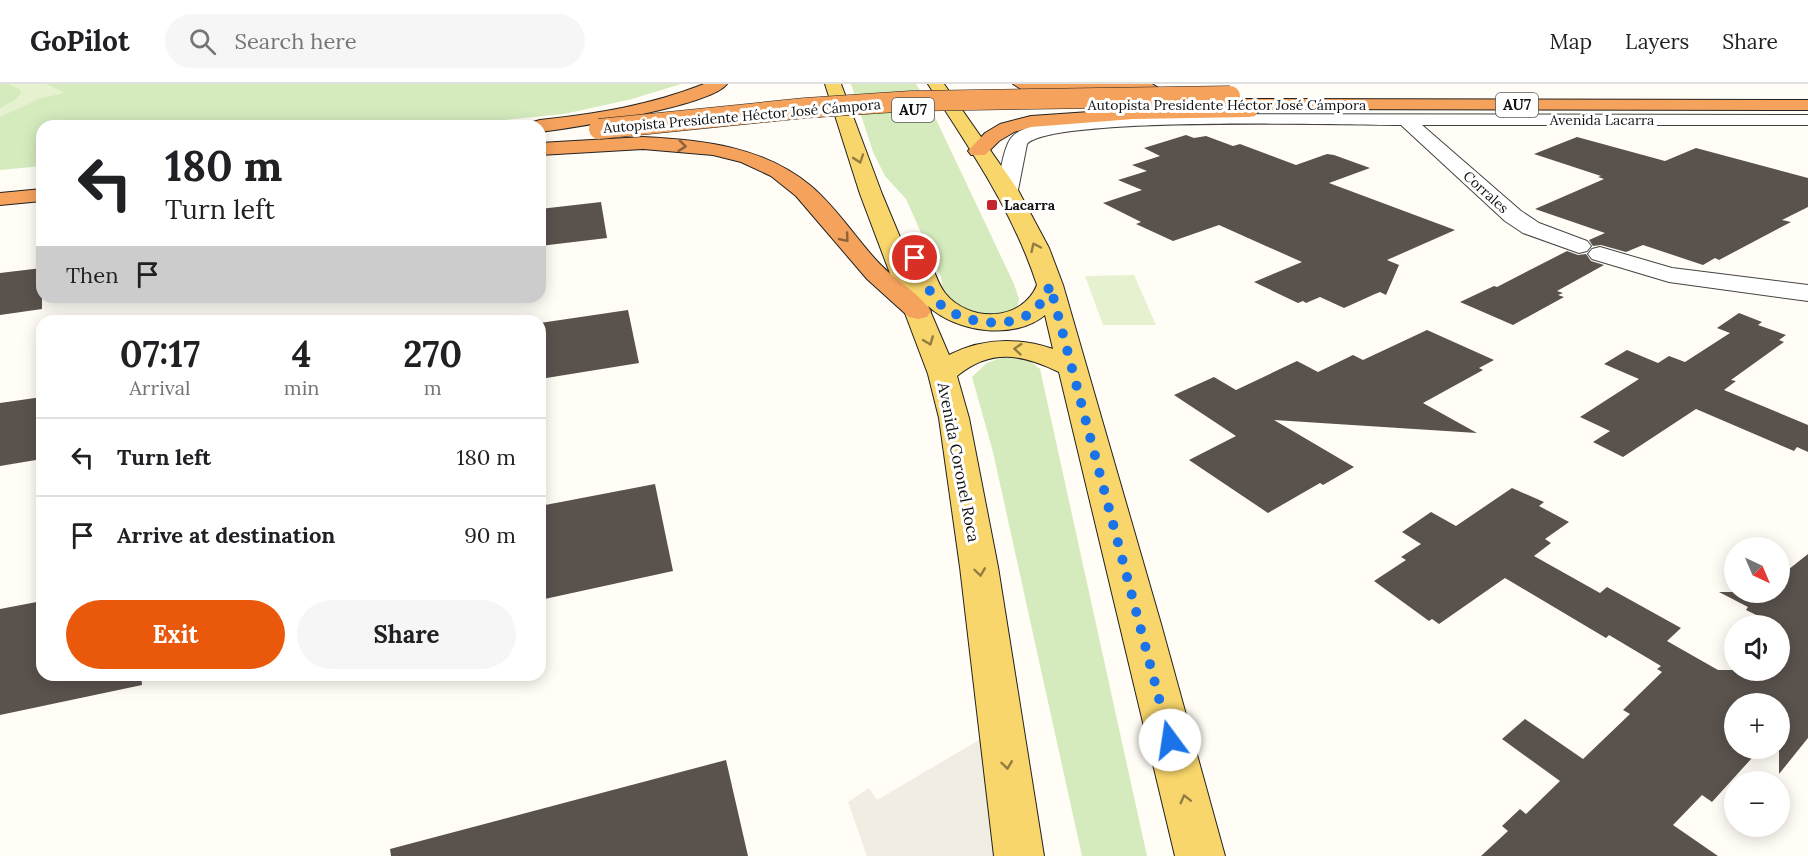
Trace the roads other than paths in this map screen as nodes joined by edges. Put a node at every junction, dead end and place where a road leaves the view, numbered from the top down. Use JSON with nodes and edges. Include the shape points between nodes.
{"nodes":[{"id":1,"x":719,"y":84,"type":"edge"},
{"id":2,"x":833,"y":84,"type":"edge"},
{"id":3,"x":936,"y":84,"type":"edge"},
{"id":4,"x":1021,"y":84,"type":"edge"},
{"id":5,"x":1808,"y":97,"type":"edge"},
{"id":6,"x":1546,"y":102,"type":"junction"},
{"id":7,"x":1808,"y":105,"type":"edge"},
{"id":8,"x":1406,"y":120,"type":"junction"},
{"id":9,"x":1808,"y":120,"type":"edge"},
{"id":10,"x":546,"y":125,"type":"edge"},
{"id":11,"x":600,"y":132,"type":"junction"},
{"id":12,"x":546,"y":135,"type":"edge"},
{"id":13,"x":546,"y":141,"type":"edge"},
{"id":14,"x":546,"y":149,"type":"edge"},
{"id":15,"x":978,"y":151,"type":"junction"},
{"id":16,"x":36,"y":186,"type":"edge"},
{"id":17,"x":0,"y":189,"type":"edge"},
{"id":18,"x":1007,"y":190,"type":"junction"},
{"id":19,"x":871,"y":194,"type":"junction"},
{"id":20,"x":36,"y":196,"type":"edge"},
{"id":21,"x":0,"y":199,"type":"edge"},
{"id":22,"x":1050,"y":285,"type":"junction"},
{"id":23,"x":1808,"y":293,"type":"edge"},
{"id":24,"x":918,"y":311,"type":"junction"},
{"id":25,"x":1072,"y":368,"type":"junction"},
{"id":26,"x":942,"y":374,"type":"junction"},
{"id":27,"x":1019,"y":856,"type":"edge"},
{"id":28,"x":1200,"y":856,"type":"edge"}],
"edges":[{"from":1,"to":10,"type":"highway","via":[[638,110]]},
{"from":2,"to":19,"type":"main road","name":"Avenida Coronel Roca","one_way":true},
{"from":3,"to":15,"type":"main road"},
{"from":4,"to":6,"type":"highway","via":[[1449,94]]},
{"from":5,"to":6,"type":"highway","name":"Autopista Presidente Héctor José Cámpora","number":"AU7"},
{"from":6,"to":7,"type":"highway","name":"Autopista Presidente Héctor José Cámpora","number":"AU7"},
{"from":6,"to":11,"type":"highway","name":"Autopista Presidente Héctor José Cámpora","number":"AU7","via":[[954,108]]},
{"from":6,"to":15,"type":"highway","via":[[1133,114],[1030,122],[1007,128]]},
{"from":8,"to":9,"type":"street","name":"Avenida Lacarra"},
{"from":8,"to":18,"type":"street","name":"Avenida Lacarra","via":[[1178,119],[1052,126],[1031,132],[1018,142]]},
{"from":8,"to":23,"type":"street","name":"Corrales","via":[[1531,228],[1669,275]]},
{"from":11,"to":12,"type":"highway","name":"Autopista Presidente Héctor José Cámpora","number":"AU7"},
{"from":11,"to":13,"type":"highway","name":"Autopista Presidente Héctor José Cámpora","number":"AU7"},
{"from":14,"to":24,"type":"highway","one_way":true,"via":[[666,144],[756,161],[778,171],[806,192],[871,270]]},
{"from":15,"to":18,"type":"main road"},
{"from":16,"to":17,"type":"highway"},
{"from":22,"to":18,"type":"main road","one_way":true,"via":[[1037,248]]},
{"from":19,"to":22,"type":"main road","via":[[893,207],[936,300],[953,313],[985,322],[1011,321],[1039,305]]},
{"from":19,"to":24,"type":"main road","name":"Avenida Coronel Roca"},
{"from":20,"to":21,"type":"highway"},
{"from":22,"to":25,"type":"main road"},
{"from":24,"to":26,"type":"main road","name":"Avenida Coronel Roca","one_way":true},
{"from":25,"to":26,"type":"main road","one_way":true,"via":[[1045,354],[992,349],[962,358]]},
{"from":28,"to":25,"type":"main road","one_way":true},
{"from":26,"to":27,"type":"main road","name":"Avenida Coronel Roca","one_way":true,"via":[[954,418],[979,567]]}]}
